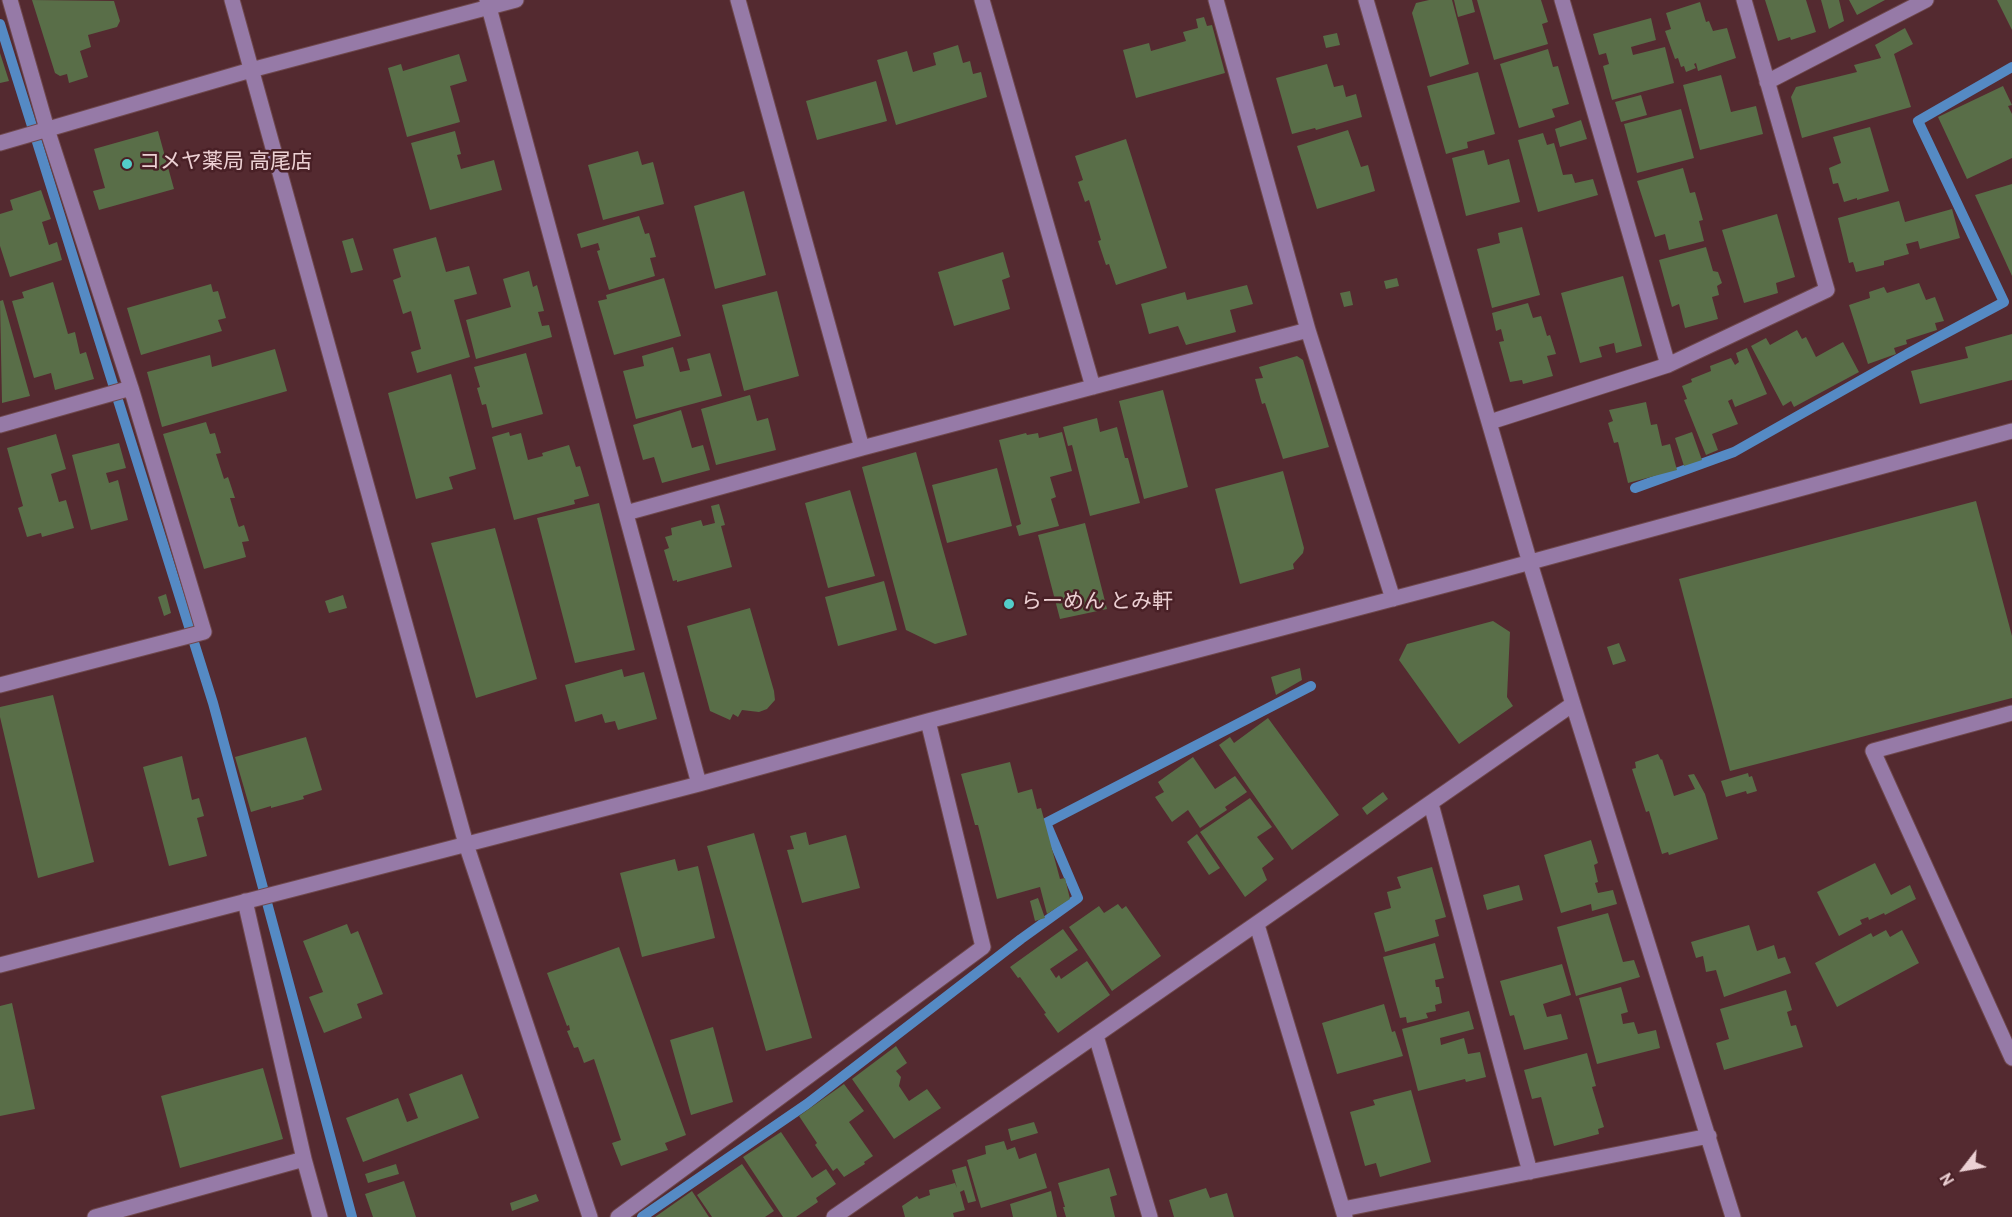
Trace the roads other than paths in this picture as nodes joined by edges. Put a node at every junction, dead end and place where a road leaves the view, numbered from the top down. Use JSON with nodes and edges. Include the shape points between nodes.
{"nodes":[{"id":1,"x":10,"y":0,"type":"edge"},
{"id":2,"x":232,"y":0,"type":"edge"},
{"id":3,"x":516,"y":0,"type":"edge"},
{"id":4,"x":738,"y":0,"type":"edge"},
{"id":5,"x":982,"y":0,"type":"edge"},
{"id":6,"x":1216,"y":0,"type":"edge"},
{"id":7,"x":1366,"y":0,"type":"edge"},
{"id":8,"x":1562,"y":0,"type":"edge"},
{"id":9,"x":1744,"y":0,"type":"edge"},
{"id":10,"x":1926,"y":0,"type":"edge"},
{"id":11,"x":488,"y":3,"type":"edge"},
{"id":12,"x":251,"y":70,"type":"junction"},
{"id":13,"x":1767,"y":82,"type":"junction"},
{"id":14,"x":47,"y":129,"type":"junction"},
{"id":15,"x":0,"y":143,"type":"edge"},
{"id":16,"x":1308,"y":330,"type":"junction"},
{"id":17,"x":1668,"y":365,"type":"junction"},
{"id":18,"x":1093,"y":387,"type":"junction"},
{"id":19,"x":131,"y":388,"type":"junction"},
{"id":20,"x":1490,"y":422,"type":"junction"},
{"id":21,"x":0,"y":425,"type":"edge"},
{"id":22,"x":2012,"y":431,"type":"edge"},
{"id":23,"x":862,"y":448,"type":"junction"},
{"id":24,"x":626,"y":513,"type":"junction"},
{"id":25,"x":1530,"y":563,"type":"junction"},
{"id":26,"x":1393,"y":599,"type":"junction"},
{"id":27,"x":0,"y":685,"type":"edge"},
{"id":28,"x":1573,"y":704,"type":"junction"},
{"id":29,"x":2012,"y":713,"type":"edge"},
{"id":30,"x":927,"y":721,"type":"junction"},
{"id":31,"x":699,"y":784,"type":"junction"},
{"id":32,"x":1431,"y":804,"type":"junction"},
{"id":33,"x":466,"y":844,"type":"junction"},
{"id":34,"x":244,"y":901,"type":"junction"},
{"id":35,"x":1257,"y":925,"type":"junction"},
{"id":36,"x":0,"y":965,"type":"edge"},
{"id":37,"x":1095,"y":1036,"type":"junction"},
{"id":38,"x":2012,"y":1058,"type":"edge"},
{"id":39,"x":1709,"y":1136,"type":"junction"},
{"id":40,"x":304,"y":1159,"type":"junction"},
{"id":41,"x":1530,"y":1172,"type":"junction"},
{"id":42,"x":1344,"y":1213,"type":"edge"},
{"id":43,"x":95,"y":1217,"type":"edge"},
{"id":44,"x":320,"y":1217,"type":"edge"},
{"id":45,"x":590,"y":1217,"type":"edge"},
{"id":46,"x":618,"y":1217,"type":"edge"},
{"id":47,"x":834,"y":1217,"type":"edge"},
{"id":48,"x":1150,"y":1217,"type":"edge"},
{"id":49,"x":1733,"y":1217,"type":"edge"}],
"edges":[{"from":1,"to":14,"type":"street"},
{"from":2,"to":12,"type":"street"},
{"from":3,"to":11,"type":"street"},
{"from":4,"to":23,"type":"street"},
{"from":5,"to":18,"type":"street"},
{"from":6,"to":16,"type":"street"},
{"from":7,"to":20,"type":"street"},
{"from":8,"to":17,"type":"street"},
{"from":9,"to":13,"type":"street"},
{"from":10,"to":13,"type":"street"},
{"from":11,"to":12,"type":"street"},
{"from":11,"to":24,"type":"street"},
{"from":12,"to":14,"type":"street"},
{"from":12,"to":33,"type":"street"},
{"from":13,"to":17,"type":"street","via":[[1827,290]]},
{"from":14,"to":15,"type":"street"},
{"from":14,"to":19,"type":"street"},
{"from":16,"to":18,"type":"street"},
{"from":16,"to":26,"type":"street"},
{"from":17,"to":20,"type":"street"},
{"from":18,"to":23,"type":"street"},
{"from":19,"to":21,"type":"street"},
{"from":19,"to":27,"type":"street","via":[[204,632]]},
{"from":20,"to":25,"type":"street"},
{"from":22,"to":25,"type":"street"},
{"from":23,"to":24,"type":"street"},
{"from":24,"to":31,"type":"street"},
{"from":25,"to":26,"type":"street"},
{"from":25,"to":28,"type":"street"},
{"from":26,"to":30,"type":"street"},
{"from":28,"to":32,"type":"street"},
{"from":28,"to":39,"type":"street"},
{"from":29,"to":38,"type":"street","via":[[1873,751]]},
{"from":30,"to":31,"type":"street"},
{"from":30,"to":46,"type":"street","via":[[983,947]]},
{"from":31,"to":33,"type":"street"},
{"from":32,"to":35,"type":"street"},
{"from":32,"to":41,"type":"street"},
{"from":33,"to":34,"type":"street"},
{"from":33,"to":45,"type":"street"},
{"from":34,"to":36,"type":"street"},
{"from":34,"to":40,"type":"street"},
{"from":35,"to":37,"type":"street"},
{"from":35,"to":42,"type":"street"},
{"from":37,"to":47,"type":"street"},
{"from":37,"to":48,"type":"street"},
{"from":39,"to":41,"type":"street"},
{"from":39,"to":49,"type":"street"},
{"from":40,"to":43,"type":"street"},
{"from":40,"to":44,"type":"street"},
{"from":41,"to":42,"type":"street"}]}
